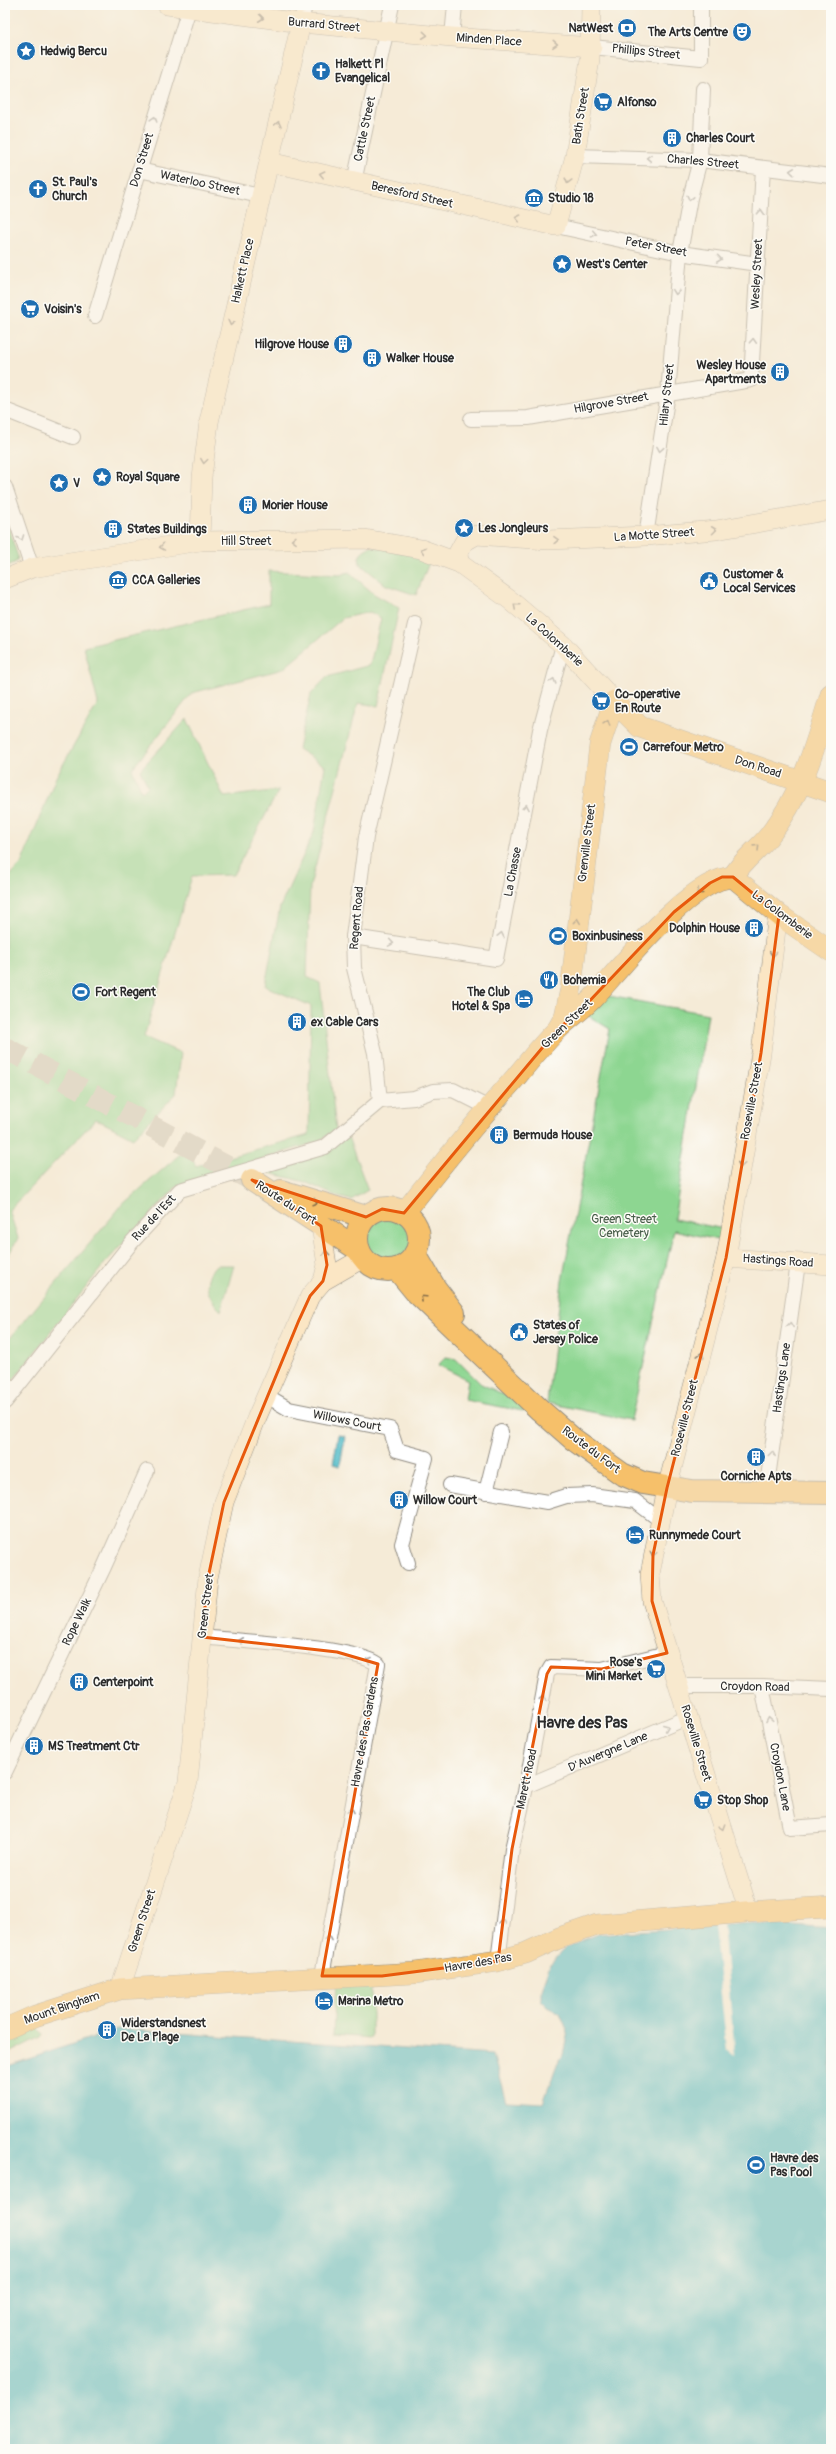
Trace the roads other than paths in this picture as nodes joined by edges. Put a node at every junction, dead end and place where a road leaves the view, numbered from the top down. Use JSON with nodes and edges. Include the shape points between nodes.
{"nodes":[{"id":1,"x":167,"y":5,"type":"edge"},
{"id":2,"x":392,"y":5,"type":"edge"},
{"id":3,"x":455,"y":5,"type":"edge"},
{"id":4,"x":591,"y":5,"type":"edge"},
{"id":5,"x":701,"y":5,"type":"edge"},
{"id":6,"x":189,"y":7,"type":"edge"},
{"id":7,"x":303,"y":14,"type":"edge"},
{"id":8,"x":386,"y":30,"type":"junction"},
{"id":9,"x":452,"y":37,"type":"junction"},
{"id":10,"x":592,"y":47,"type":"junction"},
{"id":11,"x":703,"y":89,"type":"dead end"},
{"id":12,"x":574,"y":156,"type":"junction"},
{"id":13,"x":700,"y":160,"type":"junction"},
{"id":14,"x":269,"y":162,"type":"junction"},
{"id":15,"x":763,"y":168,"type":"junction"},
{"id":16,"x":139,"y":170,"type":"junction"},
{"id":17,"x":831,"y":176,"type":"edge"},
{"id":18,"x":354,"y":182,"type":"junction"},
{"id":19,"x":260,"y":196,"type":"junction"},
{"id":20,"x":556,"y":226,"type":"junction"},
{"id":21,"x":680,"y":253,"type":"junction"},
{"id":22,"x":758,"y":264,"type":"junction"},
{"id":23,"x":95,"y":316,"type":"dead end"},
{"id":24,"x":751,"y":380,"type":"joint"},
{"id":25,"x":668,"y":393,"type":"junction"},
{"id":26,"x":5,"y":410,"type":"edge"},
{"id":27,"x":471,"y":420,"type":"dead end"},
{"id":28,"x":73,"y":437,"type":"dead end"},
{"id":29,"x":5,"y":487,"type":"edge"},
{"id":30,"x":831,"y":510,"type":"edge"},
{"id":31,"x":646,"y":536,"type":"junction"},
{"id":32,"x":200,"y":541,"type":"junction"},
{"id":33,"x":460,"y":563,"type":"junction"},
{"id":34,"x":32,"y":568,"type":"junction"},
{"id":35,"x":5,"y":579,"type":"edge"},
{"id":36,"x":415,"y":624,"type":"dead end"},
{"id":37,"x":563,"y":645,"type":"junction"},
{"id":38,"x":831,"y":697,"type":"edge"},
{"id":39,"x":614,"y":701,"type":"junction"},
{"id":40,"x":640,"y":727,"type":"joint"},
{"id":41,"x":803,"y":782,"type":"junction"},
{"id":42,"x":831,"y":792,"type":"edge"},
{"id":43,"x":733,"y":877,"type":"junction"},
{"id":44,"x":779,"y":915,"type":"junction"},
{"id":45,"x":353,"y":937,"type":"junction"},
{"id":46,"x":831,"y":952,"type":"edge"},
{"id":47,"x":571,"y":988,"type":"junction"},
{"id":48,"x":594,"y":998,"type":"junction"},
{"id":49,"x":558,"y":1028,"type":"junction"},
{"id":50,"x":380,"y":1101,"type":"junction"},
{"id":51,"x":489,"y":1108,"type":"junction"},
{"id":52,"x":404,"y":1213,"type":"junction"},
{"id":53,"x":366,"y":1217,"type":"junction"},
{"id":54,"x":321,"y":1226,"type":"junction"},
{"id":55,"x":361,"y":1254,"type":"junction"},
{"id":56,"x":415,"y":1254,"type":"junction"},
{"id":57,"x":726,"y":1258,"type":"junction"},
{"id":58,"x":798,"y":1264,"type":"junction"},
{"id":59,"x":831,"y":1265,"type":"edge"},
{"id":60,"x":397,"y":1269,"type":"junction"},
{"id":61,"x":323,"y":1281,"type":"junction"},
{"id":62,"x":493,"y":1363,"type":"junction"},
{"id":63,"x":266,"y":1396,"type":"junction"},
{"id":64,"x":5,"y":1402,"type":"edge"},
{"id":65,"x":502,"y":1432,"type":"dead end"},
{"id":66,"x":147,"y":1471,"type":"dead end"},
{"id":67,"x":450,"y":1485,"type":"dead end"},
{"id":68,"x":667,"y":1488,"type":"junction"},
{"id":69,"x":486,"y":1492,"type":"junction"},
{"id":70,"x":766,"y":1492,"type":"junction"},
{"id":71,"x":831,"y":1493,"type":"edge"},
{"id":72,"x":660,"y":1520,"type":"junction"},
{"id":73,"x":408,"y":1563,"type":"dead end"},
{"id":74,"x":202,"y":1637,"type":"junction"},
{"id":75,"x":667,"y":1653,"type":"junction"},
{"id":76,"x":679,"y":1686,"type":"junction"},
{"id":77,"x":762,"y":1686,"type":"junction"},
{"id":78,"x":831,"y":1689,"type":"edge"},
{"id":79,"x":689,"y":1717,"type":"junction"},
{"id":80,"x":5,"y":1772,"type":"edge"},
{"id":81,"x":526,"y":1786,"type":"junction"},
{"id":82,"x":831,"y":1825,"type":"edge"},
{"id":83,"x":831,"y":1907,"type":"edge"},
{"id":84,"x":746,"y":1912,"type":"junction"},
{"id":85,"x":498,"y":1961,"type":"junction"},
{"id":86,"x":322,"y":1976,"type":"junction"},
{"id":87,"x":120,"y":1988,"type":"junction"},
{"id":88,"x":5,"y":2029,"type":"edge"}],
"edges":[{"from":1,"to":6,"type":"main road","name":"Burrard Street"},
{"from":2,"to":8,"type":"street","name":"Cattle Street"},
{"from":3,"to":9,"type":"street"},
{"from":4,"to":10,"type":"main road","name":"Bath Street"},
{"from":5,"to":10,"type":"street","name":"Phillips Street","via":[[701,58]]},
{"from":6,"to":7,"type":"main road","name":"Burrard Street","one_way":true},
{"from":16,"to":6,"type":"street","name":"Don Street","one_way":true},
{"from":7,"to":8,"type":"main road","name":"Burrard Street"},
{"from":14,"to":7,"type":"main road","name":"Halkett Place","one_way":true},
{"from":8,"to":9,"type":"main road","name":"Minden Place","one_way":true},
{"from":8,"to":18,"type":"street","name":"Cattle Street"},
{"from":9,"to":10,"type":"main road","name":"Minden Place","one_way":true},
{"from":10,"to":12,"type":"main road","name":"Bath Street"},
{"from":11,"to":13,"type":"street","name":"Hilary Street"},
{"from":13,"to":12,"type":"street","name":"Charles Street","one_way":true},
{"from":12,"to":20,"type":"main road","name":"Bath Street","one_way":true},
{"from":13,"to":15,"type":"street","name":"Charles Street"},
{"from":13,"to":21,"type":"street","name":"Hilary Street","one_way":true},
{"from":18,"to":14,"type":"main road","name":"Beresford Street","one_way":true},
{"from":14,"to":19,"type":"main road","name":"Halkett Place"},
{"from":17,"to":15,"type":"street","name":"Charles Street","one_way":true},
{"from":22,"to":15,"type":"street","name":"Wesley Street","one_way":true},
{"from":16,"to":19,"type":"street","name":"Waterloo Street"},
{"from":16,"to":23,"type":"street","name":"Don Street"},
{"from":20,"to":18,"type":"main road","name":"Beresford Street","one_way":true},
{"from":19,"to":32,"type":"main road","name":"Halkett Place","one_way":true,"via":[[209,422],[202,477]]},
{"from":20,"to":21,"type":"street","name":"Peter Street","one_way":true},
{"from":21,"to":22,"type":"street","name":"Peter Street","one_way":true},
{"from":21,"to":25,"type":"street","name":"Hilary Street","one_way":true},
{"from":24,"to":22,"type":"street","name":"Wesley Street","one_way":true},
{"from":24,"to":25,"type":"street","name":"Hilgrove Street"},
{"from":25,"to":27,"type":"street","name":"Hilgrove Street","via":[[528,418]]},
{"from":25,"to":31,"type":"street","name":"Hilary Street","one_way":true},
{"from":26,"to":28,"type":"street"},
{"from":29,"to":34,"type":"street","one_way":true},
{"from":31,"to":30,"type":"main road","name":"La Motte Street","one_way":true,"via":[[716,530]]},
{"from":33,"to":31,"type":"main road","name":"La Motte Street","one_way":true,"via":[[458,553],[464,542],[476,535],[548,540]]},
{"from":33,"to":32,"type":"main road","name":"Hill Street","one_way":true,"via":[[421,549],[364,539]]},
{"from":32,"to":34,"type":"main road","name":"Hill Street","one_way":true},
{"from":37,"to":33,"type":"main road","name":"La Colomberie","one_way":true,"via":[[510,600]]},
{"from":34,"to":35,"type":"main road","name":"Hill Street"},
{"from":36,"to":45,"type":"street","name":"Regent Road","via":[[366,837]]},
{"from":37,"to":39,"type":"main road","name":"La Colomberie"},
{"from":45,"to":37,"type":"street","name":"La Chasse","one_way":true,"via":[[496,959],[540,730]]},
{"from":38,"to":41,"type":"main road"},
{"from":39,"to":40,"type":"main road","name":"La Colomberie"},
{"from":47,"to":39,"type":"main road","name":"Grenville Street","one_way":true,"via":[[600,744]]},
{"from":40,"to":41,"type":"main road","name":"Don Road"},
{"from":41,"to":42,"type":"main road","name":"Don Road"},
{"from":43,"to":41,"type":"main road","one_way":true,"via":[[739,865],[769,836]]},
{"from":43,"to":44,"type":"main road","name":"La Colomberie"},
{"from":43,"to":48,"type":"main road","name":"Green Street","one_way":true,"via":[[722,877],[710,883],[674,912]]},
{"from":44,"to":46,"type":"main road","name":"La Colomberie"},
{"from":44,"to":57,"type":"main road","name":"Roseville Street","one_way":true,"via":[[761,1053]]},
{"from":45,"to":50,"type":"street","name":"Regent Road","via":[[354,968],[375,1053]]},
{"from":47,"to":48,"type":"main road","via":[[577,995]]},
{"from":47,"to":49,"type":"main road","name":"Grenville Street","via":[[565,1016]]},
{"from":48,"to":49,"type":"main road","name":"Green Street"},
{"from":49,"to":51,"type":"main road","name":"Green Street"},
{"from":50,"to":51,"type":"street","via":[[414,1098],[433,1091],[453,1090]]},
{"from":50,"to":64,"type":"street","name":"Rue de l'Est","via":[[325,1147],[180,1190],[132,1242]]},
{"from":51,"to":52,"type":"main road","name":"Green Street"},
{"from":52,"to":53,"type":"highway","via":[[382,1208]]},
{"from":52,"to":56,"type":"highway","via":[[415,1224],[418,1234]]},
{"from":54,"to":53,"type":"highway","name":"Route du Fort","one_way":true,"via":[[252,1180]]},
{"from":53,"to":55,"type":"highway","via":[[358,1230]]},
{"from":54,"to":55,"type":"highway","name":"Route du Fort"},
{"from":61,"to":54,"type":"main road","one_way":true,"via":[[326,1265]]},
{"from":55,"to":60,"type":"highway","via":[[380,1269]]},
{"from":55,"to":61,"type":"main road","name":"Green Street"},
{"from":56,"to":60,"type":"highway"},
{"from":56,"to":62,"type":"highway","name":"Route du Fort","via":[[435,1288]]},
{"from":57,"to":58,"type":"main road","name":"Hastings Road"},
{"from":68,"to":57,"type":"main road","name":"Roseville Street","one_way":true},
{"from":58,"to":59,"type":"main road","name":"Hastings Road"},
{"from":70,"to":58,"type":"street","name":"Hastings Lane","one_way":true},
{"from":62,"to":60,"type":"highway","name":"Route du Fort","one_way":true,"via":[[416,1291]]},
{"from":61,"to":63,"type":"main road","name":"Green Street","via":[[310,1296]]},
{"from":62,"to":68,"type":"highway","name":"Route du Fort","via":[[573,1439],[622,1474],[643,1483]]},
{"from":63,"to":73,"type":"street","name":"Willows Court","via":[[289,1409],[390,1429],[397,1450],[426,1458],[402,1544]]},
{"from":63,"to":74,"type":"main road","name":"Green Street","via":[[224,1502],[208,1578]]},
{"from":65,"to":69,"type":"street"},
{"from":66,"to":80,"type":"street","name":"Rope Walk"},
{"from":67,"to":69,"type":"street"},
{"from":68,"to":70,"type":"highway","name":"Route du Fort"},
{"from":68,"to":72,"type":"main road","name":"Roseville Street"},
{"from":69,"to":72,"type":"street","via":[[547,1502],[566,1496],[592,1495],[635,1501]]},
{"from":70,"to":71,"type":"highway","name":"Route du Fort"},
{"from":72,"to":75,"type":"main road","name":"Roseville Street","one_way":true,"via":[[650,1574],[652,1600]]},
{"from":86,"to":74,"type":"street","name":"Havre des Pas Gardens","one_way":true,"via":[[378,1664],[372,1660],[337,1652]]},
{"from":74,"to":87,"type":"main road","name":"Green Street","via":[[188,1782]]},
{"from":75,"to":76,"type":"main road","name":"Roseville Street"},
{"from":81,"to":75,"type":"street","name":"Marett Road","one_way":true,"via":[[551,1667],[602,1669]]},
{"from":76,"to":77,"type":"street","name":"Croydon Road"},
{"from":76,"to":79,"type":"main road","name":"Roseville Street"},
{"from":77,"to":78,"type":"street","name":"Croydon Road"},
{"from":82,"to":77,"type":"street","name":"Croydon Lane","one_way":true,"via":[[790,1828]]},
{"from":81,"to":79,"type":"street","name":"D'Auvergne Lane","one_way":true},
{"from":79,"to":84,"type":"main road","name":"Roseville Street","one_way":true,"via":[[745,1900]]},
{"from":85,"to":81,"type":"street","name":"Marett Road","one_way":true,"via":[[512,1849]]},
{"from":83,"to":84,"type":"main road","name":"Havre des Pas"},
{"from":84,"to":85,"type":"main road","name":"Havre des Pas","via":[[597,1925],[559,1938],[532,1951]]},
{"from":85,"to":86,"type":"main road","name":"Havre des Pas","via":[[382,1976]]},
{"from":86,"to":87,"type":"main road","name":"Havre des Pas"},
{"from":87,"to":88,"type":"main road","name":"Mount Bingham","via":[[34,2016]]}]}
